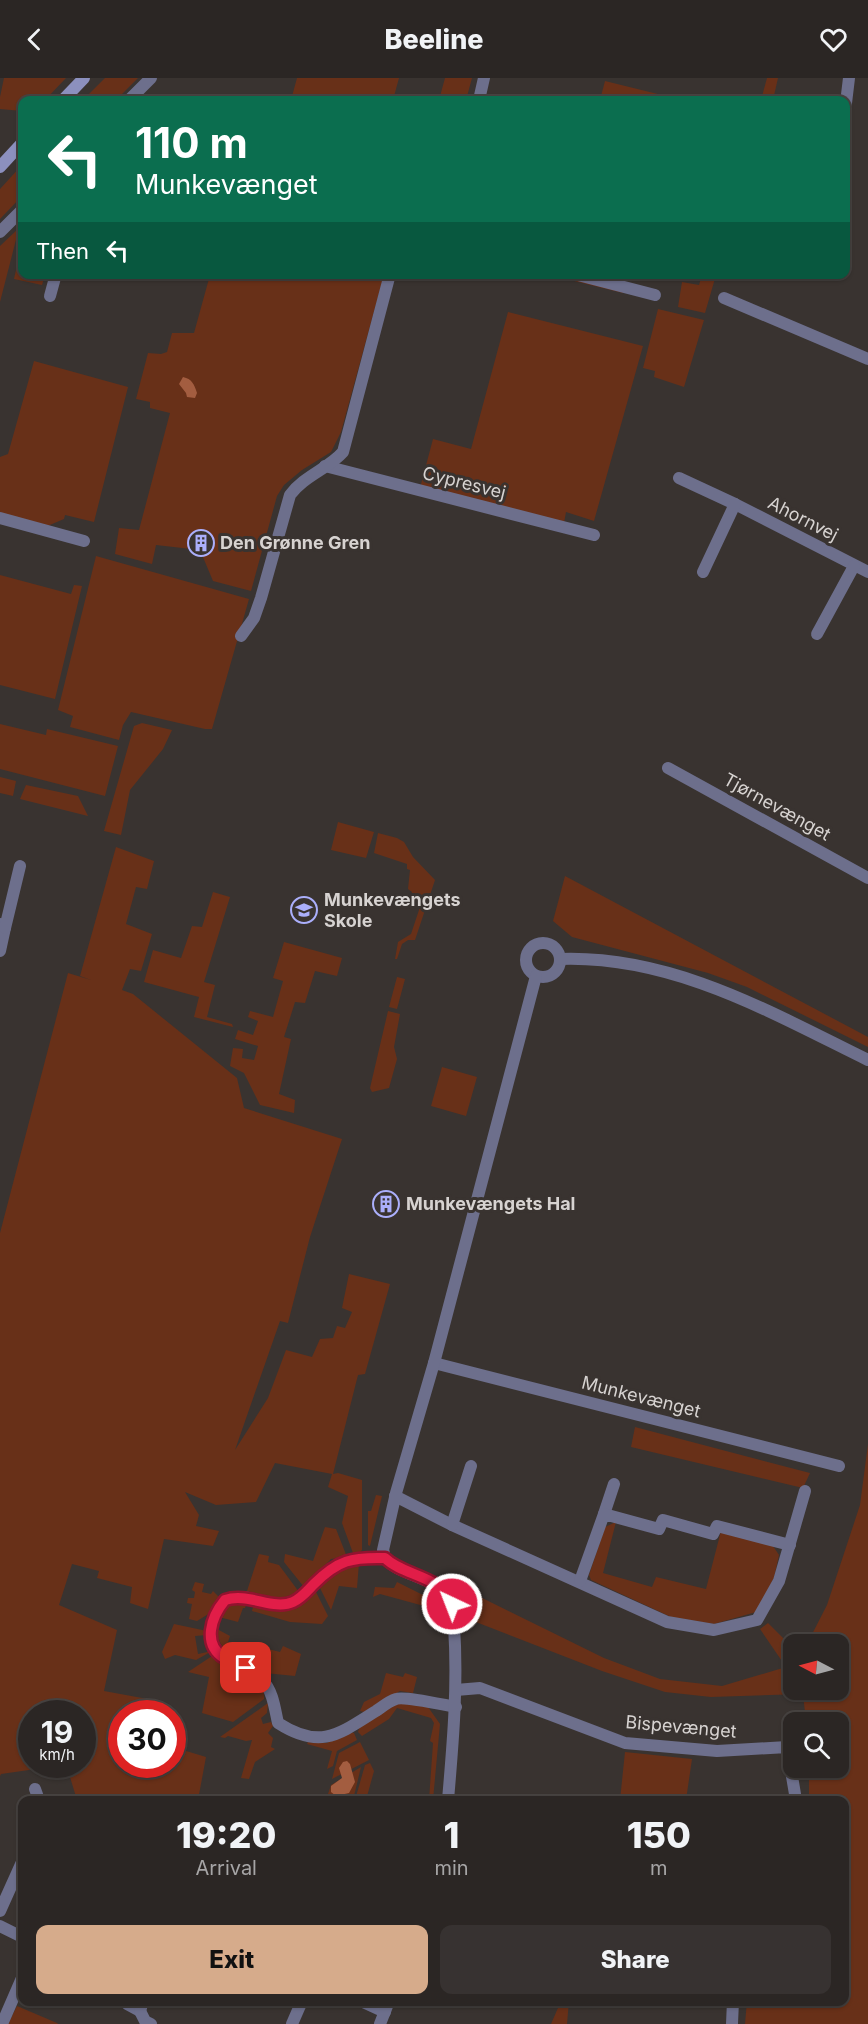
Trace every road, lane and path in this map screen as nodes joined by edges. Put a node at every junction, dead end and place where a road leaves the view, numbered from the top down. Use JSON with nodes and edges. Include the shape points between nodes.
{"nodes":[{"id":1,"x":84,"y":78,"type":"edge"},
{"id":2,"x":151,"y":78,"type":"edge"},
{"id":3,"x":484,"y":78,"type":"edge"},
{"id":4,"x":849,"y":78,"type":"edge"},
{"id":5,"x":67,"y":96,"type":"edge"},
{"id":6,"x":133,"y":96,"type":"edge"},
{"id":7,"x":480,"y":96,"type":"edge"},
{"id":8,"x":847,"y":96,"type":"edge"},
{"id":9,"x":18,"y":147,"type":"edge"},
{"id":10,"x":0,"y":167,"type":"edge"},
{"id":11,"x":18,"y":214,"type":"edge"},
{"id":12,"x":0,"y":232,"type":"edge"},
{"id":13,"x":55,"y":279,"type":"edge"},
{"id":14,"x":389,"y":279,"type":"edge"},
{"id":15,"x":593,"y":279,"type":"edge"},
{"id":16,"x":655,"y":295,"type":"dead end"},
{"id":17,"x":50,"y":296,"type":"dead end"},
{"id":18,"x":724,"y":298,"type":"dead end"},
{"id":19,"x":868,"y":359,"type":"edge"},
{"id":20,"x":325,"y":466,"type":"junction"},
{"id":21,"x":679,"y":478,"type":"dead end"},
{"id":22,"x":735,"y":504,"type":"junction"},
{"id":23,"x":0,"y":518,"type":"edge"},
{"id":24,"x":594,"y":535,"type":"dead end"},
{"id":25,"x":84,"y":541,"type":"dead end"},
{"id":26,"x":854,"y":566,"type":"junction"},
{"id":27,"x":703,"y":572,"type":"dead end"},
{"id":28,"x":868,"y":573,"type":"edge"},
{"id":29,"x":817,"y":634,"type":"dead end"},
{"id":30,"x":241,"y":636,"type":"dead end"},
{"id":31,"x":668,"y":768,"type":"dead end"},
{"id":32,"x":20,"y":866,"type":"dead end"},
{"id":33,"x":868,"y":878,"type":"edge"},
{"id":34,"x":2,"y":926,"type":"edge"},
{"id":35,"x":0,"y":951,"type":"edge"},
{"id":36,"x":560,"y":959,"type":"junction"},
{"id":37,"x":536,"y":976,"type":"junction"},
{"id":38,"x":868,"y":1060,"type":"edge"},
{"id":39,"x":434,"y":1363,"type":"junction"},
{"id":40,"x":471,"y":1466,"type":"dead end"},
{"id":41,"x":839,"y":1467,"type":"dead end"},
{"id":42,"x":614,"y":1484,"type":"dead end"},
{"id":43,"x":805,"y":1491,"type":"dead end"},
{"id":44,"x":395,"y":1496,"type":"junction"},
{"id":45,"x":604,"y":1514,"type":"junction"},
{"id":46,"x":452,"y":1525,"type":"junction"},
{"id":47,"x":789,"y":1545,"type":"junction"},
{"id":48,"x":385,"y":1558,"type":"junction"},
{"id":49,"x":580,"y":1581,"type":"junction"},
{"id":50,"x":456,"y":1690,"type":"junction"},
{"id":51,"x":456,"y":1707,"type":"junction"},
{"id":52,"x":448,"y":1796,"type":"edge"},
{"id":53,"x":794,"y":1796,"type":"edge"},
{"id":54,"x":18,"y":1871,"type":"edge"},
{"id":55,"x":0,"y":1911,"type":"edge"},
{"id":56,"x":0,"y":1926,"type":"edge"},
{"id":57,"x":18,"y":1935,"type":"edge"},
{"id":58,"x":18,"y":1987,"type":"edge"},
{"id":59,"x":142,"y":2006,"type":"edge"},
{"id":60,"x":300,"y":2006,"type":"edge"},
{"id":61,"x":369,"y":2006,"type":"edge"},
{"id":62,"x":733,"y":2006,"type":"edge"},
{"id":63,"x":384,"y":2016,"type":"edge"},
{"id":64,"x":2,"y":2024,"type":"edge"},
{"id":65,"x":151,"y":2024,"type":"edge"},
{"id":66,"x":292,"y":2024,"type":"edge"},
{"id":67,"x":732,"y":2024,"type":"edge"}],
"edges":[{"from":1,"to":5,"type":"main road"},
{"from":2,"to":6,"type":"street"},
{"from":3,"to":7,"type":"street"},
{"from":4,"to":8,"type":"street"},
{"from":9,"to":10,"type":"main road"},
{"from":11,"to":12,"type":"street"},
{"from":13,"to":17,"type":"street"},
{"from":14,"to":20,"type":"street","via":[[348,440],[336,460]]},
{"from":15,"to":16,"type":"street"},
{"from":18,"to":19,"type":"street"},
{"from":20,"to":24,"type":"street","name":"Cypresvej"},
{"from":20,"to":30,"type":"street","via":[[298,484],[290,495],[261,598],[254,618]]},
{"from":21,"to":22,"type":"street","name":"Ahornvej"},
{"from":22,"to":26,"type":"street","name":"Ahornvej"},
{"from":22,"to":27,"type":"street"},
{"from":23,"to":25,"type":"street"},
{"from":26,"to":28,"type":"street","name":"Ahornvej"},
{"from":26,"to":29,"type":"street"},
{"from":31,"to":33,"type":"street","name":"Tjørnevænget"},
{"from":32,"to":34,"type":"street"},
{"from":34,"to":35,"type":"street"},
{"from":36,"to":37,"type":"street","via":[[552,974]]},
{"from":36,"to":37,"type":"street","via":[[552,945],[536,945],[528,952],[526,963]]},
{"from":36,"to":38,"type":"street","via":[[599,959],[700,982]]},
{"from":37,"to":39,"type":"street"},
{"from":39,"to":41,"type":"street","name":"Munkevænget"},
{"from":39,"to":44,"type":"street"},
{"from":40,"to":46,"type":"street"},
{"from":42,"to":45,"type":"street"},
{"from":43,"to":47,"type":"street"},
{"from":44,"to":46,"type":"street"},
{"from":44,"to":48,"type":"street","via":[[383,1550]]},
{"from":45,"to":47,"type":"street","via":[[659,1529],[663,1520],[713,1534],[717,1526]]},
{"from":45,"to":49,"type":"street"},
{"from":46,"to":49,"type":"street"},
{"from":47,"to":49,"type":"street","via":[[779,1581],[757,1620],[714,1630],[667,1622]]},
{"from":48,"to":50,"type":"street","via":[[450,1596]]},
{"from":48,"to":51,"type":"street","via":[[338,1563],[293,1602],[275,1604],[242,1597],[225,1600],[218,1609],[210,1638],[224,1658],[265,1682],[278,1724],[319,1739],[351,1726],[396,1699]]},
{"from":50,"to":51,"type":"street"},
{"from":50,"to":53,"type":"street","name":"Bispevænget","via":[[480,1688],[626,1743],[717,1751],[787,1747]]},
{"from":51,"to":52,"type":"street"},
{"from":54,"to":55,"type":"street"},
{"from":56,"to":57,"type":"street"},
{"from":58,"to":64,"type":"street"},
{"from":59,"to":65,"type":"street","via":[[145,2021]]},
{"from":60,"to":66,"type":"street"},
{"from":61,"to":63,"type":"street"},
{"from":62,"to":67,"type":"street"}]}
